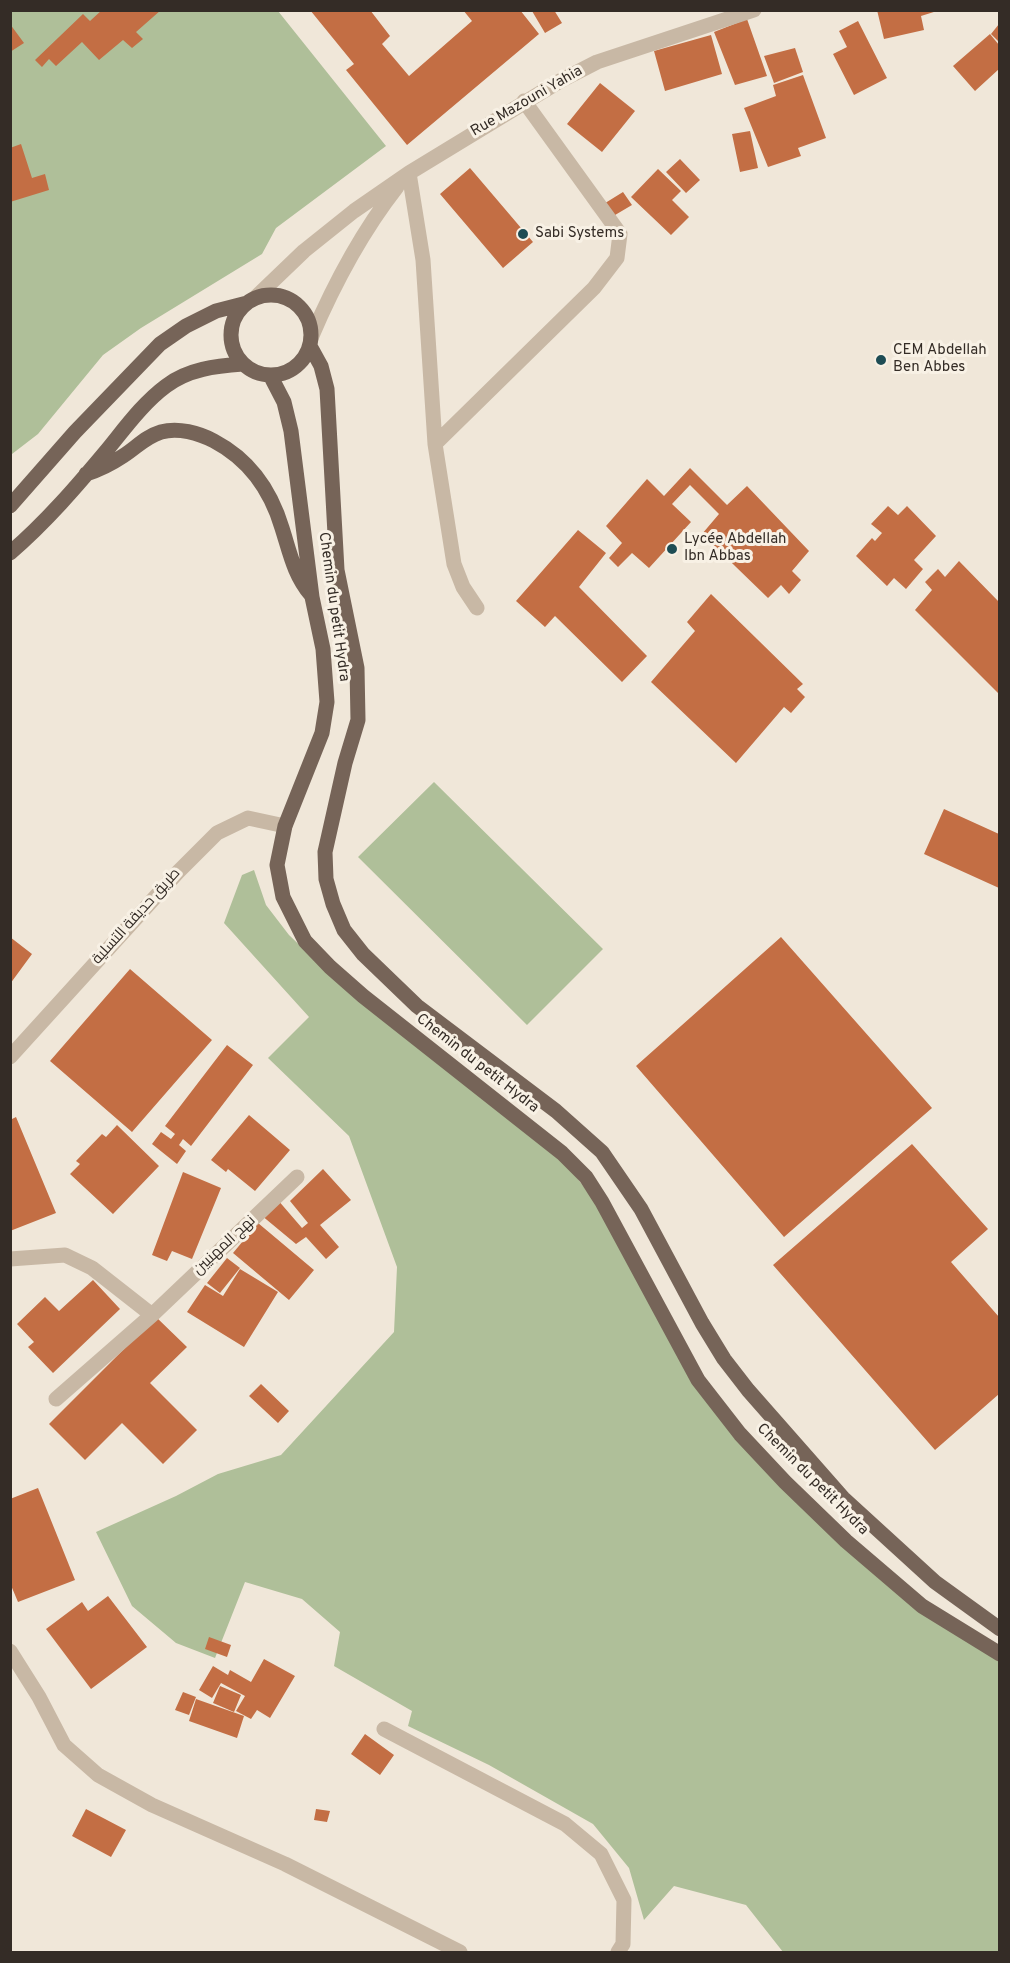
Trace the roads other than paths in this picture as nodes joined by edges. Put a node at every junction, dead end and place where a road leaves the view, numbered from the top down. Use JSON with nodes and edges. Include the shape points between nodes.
{"nodes":[{"id":1,"x":754,"y":10,"type":"edge"},
{"id":2,"x":524,"y":101,"type":"junction"},
{"id":3,"x":409,"y":173,"type":"junction"},
{"id":4,"x":251,"y":301,"type":"junction"},
{"id":5,"x":310,"y":342,"type":"junction"},
{"id":6,"x":243,"y":364,"type":"junction"},
{"id":7,"x":270,"y":375,"type":"junction"},
{"id":8,"x":435,"y":444,"type":"junction"},
{"id":9,"x":86,"y":474,"type":"junction"},
{"id":10,"x":10,"y":506,"type":"edge"},
{"id":11,"x":10,"y":553,"type":"edge"},
{"id":12,"x":312,"y":597,"type":"junction"},
{"id":13,"x":477,"y":608,"type":"dead end"},
{"id":14,"x":285,"y":826,"type":"junction"},
{"id":15,"x":10,"y":1057,"type":"edge"},
{"id":16,"x":297,"y":1177,"type":"dead end"},
{"id":17,"x":10,"y":1259,"type":"edge"},
{"id":18,"x":152,"y":1315,"type":"junction"},
{"id":19,"x":56,"y":1399,"type":"dead end"},
{"id":20,"x":999,"y":1629,"type":"edge"},
{"id":21,"x":10,"y":1652,"type":"edge"},
{"id":22,"x":999,"y":1654,"type":"edge"},
{"id":23,"x":384,"y":1729,"type":"dead end"},
{"id":24,"x":460,"y":1953,"type":"edge"},
{"id":25,"x":618,"y":1953,"type":"edge"}],
"edges":[{"from":1,"to":2,"type":"street","name":"Rue Mazouni Yahia","via":[[597,62]]},
{"from":2,"to":3,"type":"street","name":"Rue Mazouni Yahia"},
{"from":2,"to":8,"type":"street","via":[[620,234],[617,258],[594,288]]},
{"from":3,"to":4,"type":"street","name":"Rue Mazouni Yahia","via":[[304,251]]},
{"from":3,"to":5,"type":"street","via":[[343,268]]},
{"from":3,"to":8,"type":"street","via":[[423,260]]},
{"from":4,"to":5,"type":"main road","via":[[275,296],[294,303],[310,324]]},
{"from":4,"to":6,"type":"main road","via":[[236,316],[231,332],[234,350]]},
{"from":4,"to":10,"type":"main road","via":[[216,311],[160,344]]},
{"from":5,"to":7,"type":"main road","via":[[304,358],[295,367]]},
{"from":5,"to":20,"type":"main road","name":"Chemin du petit Hydra","via":[[327,389],[337,570],[357,668],[358,720],[325,852],[326,879],[344,930],[417,1006],[556,1111],[602,1152],[641,1209],[724,1359],[748,1390],[843,1498],[935,1582]]},
{"from":6,"to":7,"type":"main road"},
{"from":6,"to":9,"type":"main road","via":[[204,368],[166,386]]},
{"from":7,"to":12,"type":"main road","name":"Chemin du petit Hydra","via":[[284,402],[291,431]]},
{"from":8,"to":13,"type":"street","via":[[454,564]]},
{"from":9,"to":11,"type":"main road"},
{"from":9,"to":12,"type":"main road","via":[[112,464],[149,436],[165,431],[185,431],[229,449],[250,468],[269,494],[294,568]]},
{"from":12,"to":14,"type":"main road","name":"Chemin du petit Hydra","via":[[323,649],[327,702],[322,733]]},
{"from":14,"to":15,"type":"street","name":"طريق حديقة التسلية","via":[[248,818],[217,833]]},
{"from":14,"to":22,"type":"main road","name":"Chemin du petit Hydra","via":[[277,865],[283,897],[305,941],[363,996],[586,1177],[698,1380],[740,1434],[839,1534],[922,1606]]},
{"from":16,"to":18,"type":"street","name":"نهج المهنيين"},
{"from":17,"to":18,"type":"street","via":[[65,1255],[92,1268]]},
{"from":18,"to":19,"type":"street","name":"نهج المهنيين"},
{"from":21,"to":24,"type":"street","via":[[64,1745],[98,1775],[152,1805],[285,1864]]},
{"from":23,"to":25,"type":"street","via":[[565,1824],[601,1854],[624,1900],[623,1944]]}]}
